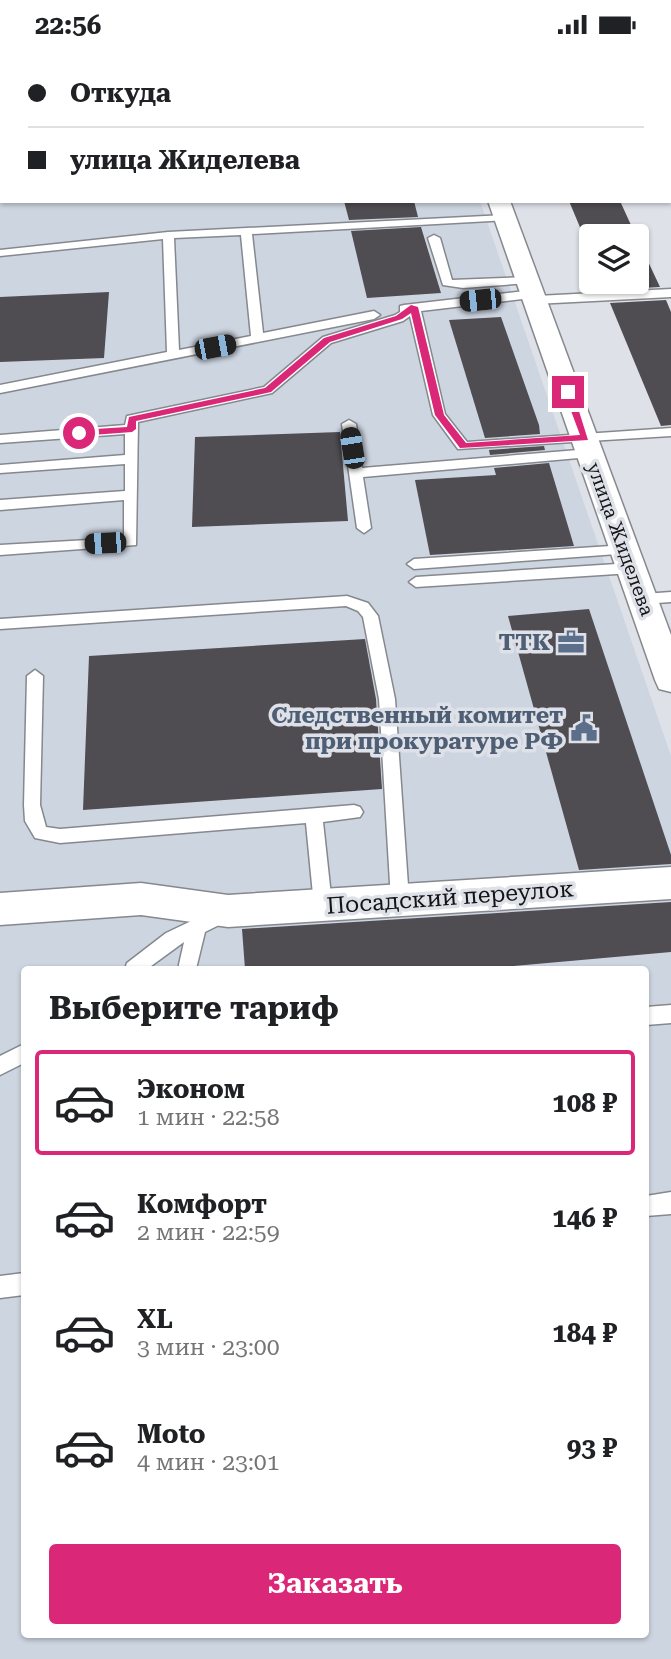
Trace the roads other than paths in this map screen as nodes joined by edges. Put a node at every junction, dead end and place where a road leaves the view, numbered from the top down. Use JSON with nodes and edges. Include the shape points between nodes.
{"nodes":[{"id":1,"x":502,"y":209,"type":"edge"},
{"id":2,"x":246,"y":231,"type":"junction"},
{"id":3,"x":169,"y":235,"type":"junction"},
{"id":4,"x":434,"y":238,"type":"dead end"},
{"id":5,"x":0,"y":253,"type":"edge"},
{"id":6,"x":532,"y":291,"type":"junction"},
{"id":7,"x":671,"y":293,"type":"edge"},
{"id":8,"x":414,"y":307,"type":"junction"},
{"id":9,"x":257,"y":338,"type":"junction"},
{"id":10,"x":173,"y":355,"type":"junction"},
{"id":11,"x":0,"y":389,"type":"edge"},
{"id":12,"x":349,"y":424,"type":"dead end"},
{"id":13,"x":132,"y":429,"type":"junction"},
{"id":14,"x":671,"y":432,"type":"edge"},
{"id":15,"x":0,"y":439,"type":"edge"},
{"id":16,"x":588,"y":445,"type":"junction"},
{"id":17,"x":131,"y":459,"type":"junction"},
{"id":18,"x":0,"y":469,"type":"edge"},
{"id":19,"x":356,"y":473,"type":"junction"},
{"id":20,"x":131,"y":495,"type":"junction"},
{"id":21,"x":0,"y":505,"type":"edge"},
{"id":22,"x":364,"y":528,"type":"dead end"},
{"id":23,"x":0,"y":550,"type":"edge"},
{"id":24,"x":629,"y":559,"type":"junction"},
{"id":25,"x":414,"y":564,"type":"dead end"},
{"id":26,"x":416,"y":582,"type":"dead end"},
{"id":27,"x":671,"y":597,"type":"edge"},
{"id":28,"x":643,"y":599,"type":"junction"},
{"id":29,"x":0,"y":624,"type":"edge"},
{"id":30,"x":35,"y":676,"type":"dead end"},
{"id":31,"x":671,"y":680,"type":"edge"},
{"id":32,"x":354,"y":812,"type":"dead end"},
{"id":33,"x":314,"y":815,"type":"junction"},
{"id":34,"x":671,"y":883,"type":"edge"},
{"id":35,"x":400,"y":900,"type":"junction"},
{"id":36,"x":323,"y":905,"type":"junction"},
{"id":37,"x":0,"y":909,"type":"edge"},
{"id":38,"x":213,"y":919,"type":"junction"},
{"id":39,"x":138,"y":966,"type":"edge"},
{"id":40,"x":189,"y":966,"type":"edge"},
{"id":41,"x":671,"y":1014,"type":"edge"},
{"id":42,"x":649,"y":1016,"type":"edge"},
{"id":43,"x":21,"y":1055,"type":"edge"},
{"id":44,"x":0,"y":1066,"type":"edge"},
{"id":45,"x":671,"y":1203,"type":"edge"},
{"id":46,"x":649,"y":1206,"type":"edge"},
{"id":47,"x":21,"y":1284,"type":"edge"},
{"id":48,"x":0,"y":1287,"type":"edge"}],
"edges":[{"from":1,"to":2,"type":"lane"},
{"from":1,"to":6,"type":"street","name":"улица Жиделева"},
{"from":2,"to":3,"type":"lane"},
{"from":2,"to":9,"type":"lane"},
{"from":3,"to":5,"type":"lane"},
{"from":3,"to":10,"type":"lane"},
{"from":4,"to":6,"type":"lane","via":[[447,283]]},
{"from":6,"to":7,"type":"lane"},
{"from":6,"to":8,"type":"lane"},
{"from":6,"to":16,"type":"street","name":"улица Жиделева"},
{"from":8,"to":9,"type":"lane"},
{"from":8,"to":13,"type":"lane","via":[[399,318],[327,340],[268,390],[132,419]]},
{"from":8,"to":16,"type":"lane","via":[[439,415],[463,446]]},
{"from":9,"to":10,"type":"lane"},
{"from":10,"to":11,"type":"lane"},
{"from":12,"to":19,"type":"lane"},
{"from":13,"to":15,"type":"lane"},
{"from":13,"to":17,"type":"lane"},
{"from":14,"to":16,"type":"lane"},
{"from":16,"to":19,"type":"lane"},
{"from":16,"to":24,"type":"street","name":"улица Жиделева"},
{"from":17,"to":18,"type":"lane"},
{"from":17,"to":20,"type":"lane"},
{"from":19,"to":22,"type":"lane"},
{"from":20,"to":21,"type":"lane"},
{"from":20,"to":23,"type":"lane","via":[[131,541]]},
{"from":24,"to":25,"type":"lane"},
{"from":24,"to":26,"type":"lane"},
{"from":24,"to":28,"type":"street","name":"улица Жиделева"},
{"from":27,"to":28,"type":"lane"},
{"from":28,"to":31,"type":"street","name":"улица Жиделева"},
{"from":29,"to":35,"type":"lane","via":[[347,601],[363,607],[370,616],[387,699]]},
{"from":30,"to":33,"type":"lane","via":[[32,805],[41,833],[60,836]]},
{"from":32,"to":33,"type":"lane"},
{"from":33,"to":36,"type":"lane"},
{"from":34,"to":35,"type":"street","name":"Посадский переулок"},
{"from":35,"to":36,"type":"street","name":"Посадский переулок"},
{"from":36,"to":38,"type":"street","name":"Посадский переулок"},
{"from":37,"to":38,"type":"street","name":"Посадский переулок","via":[[141,899]]},
{"from":38,"to":39,"type":"lane","name":"Посадский переулок","via":[[173,939]]},
{"from":38,"to":40,"type":"lane"},
{"from":41,"to":42,"type":"lane"},
{"from":43,"to":44,"type":"lane"},
{"from":45,"to":46,"type":"lane"},
{"from":47,"to":48,"type":"lane"}]}
